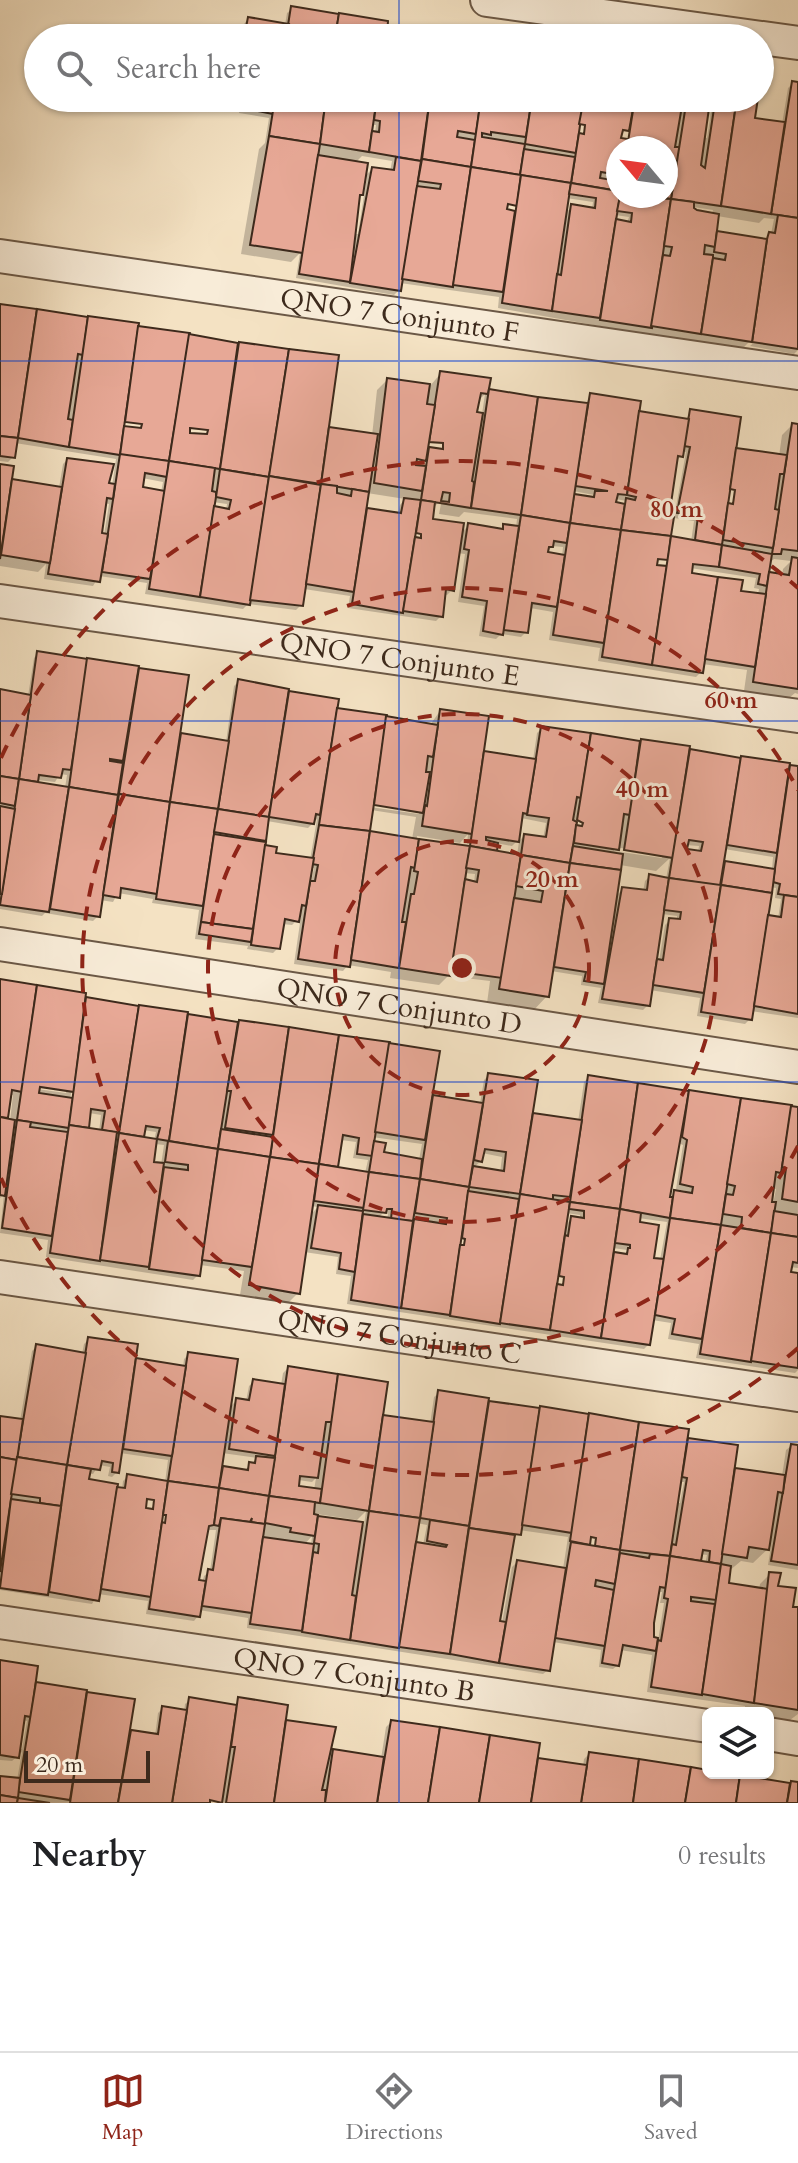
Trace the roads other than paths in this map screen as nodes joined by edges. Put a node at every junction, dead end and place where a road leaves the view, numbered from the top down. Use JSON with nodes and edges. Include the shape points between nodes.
{"nodes":[{"id":1,"x":487,"y":0,"type":"edge"},
{"id":2,"x":661,"y":24,"type":"edge"},
{"id":3,"x":774,"y":40,"type":"edge"},
{"id":4,"x":798,"y":43,"type":"edge"},
{"id":5,"x":0,"y":256,"type":"edge"},
{"id":6,"x":798,"y":373,"type":"edge"},
{"id":7,"x":0,"y":601,"type":"edge"},
{"id":8,"x":798,"y":716,"type":"edge"},
{"id":9,"x":0,"y":944,"type":"edge"},
{"id":10,"x":798,"y":1067,"type":"edge"},
{"id":11,"x":0,"y":1277,"type":"edge"},
{"id":12,"x":798,"y":1395,"type":"edge"},
{"id":13,"x":0,"y":1622,"type":"edge"},
{"id":14,"x":702,"y":1725,"type":"edge"},
{"id":15,"x":774,"y":1735,"type":"edge"},
{"id":16,"x":798,"y":1739,"type":"edge"}],
"edges":[{"from":1,"to":2,"type":"street"},
{"from":3,"to":4,"type":"street"},
{"from":5,"to":6,"type":"street","name":"QNO 7 Conjunto F"},
{"from":7,"to":8,"type":"street","name":"QNO 7 Conjunto E"},
{"from":9,"to":10,"type":"street","name":"QNO 7 Conjunto D"},
{"from":11,"to":12,"type":"street","name":"QNO 7 Conjunto C"},
{"from":13,"to":14,"type":"street","name":"QNO 7 Conjunto B"},
{"from":15,"to":16,"type":"street"}]}
